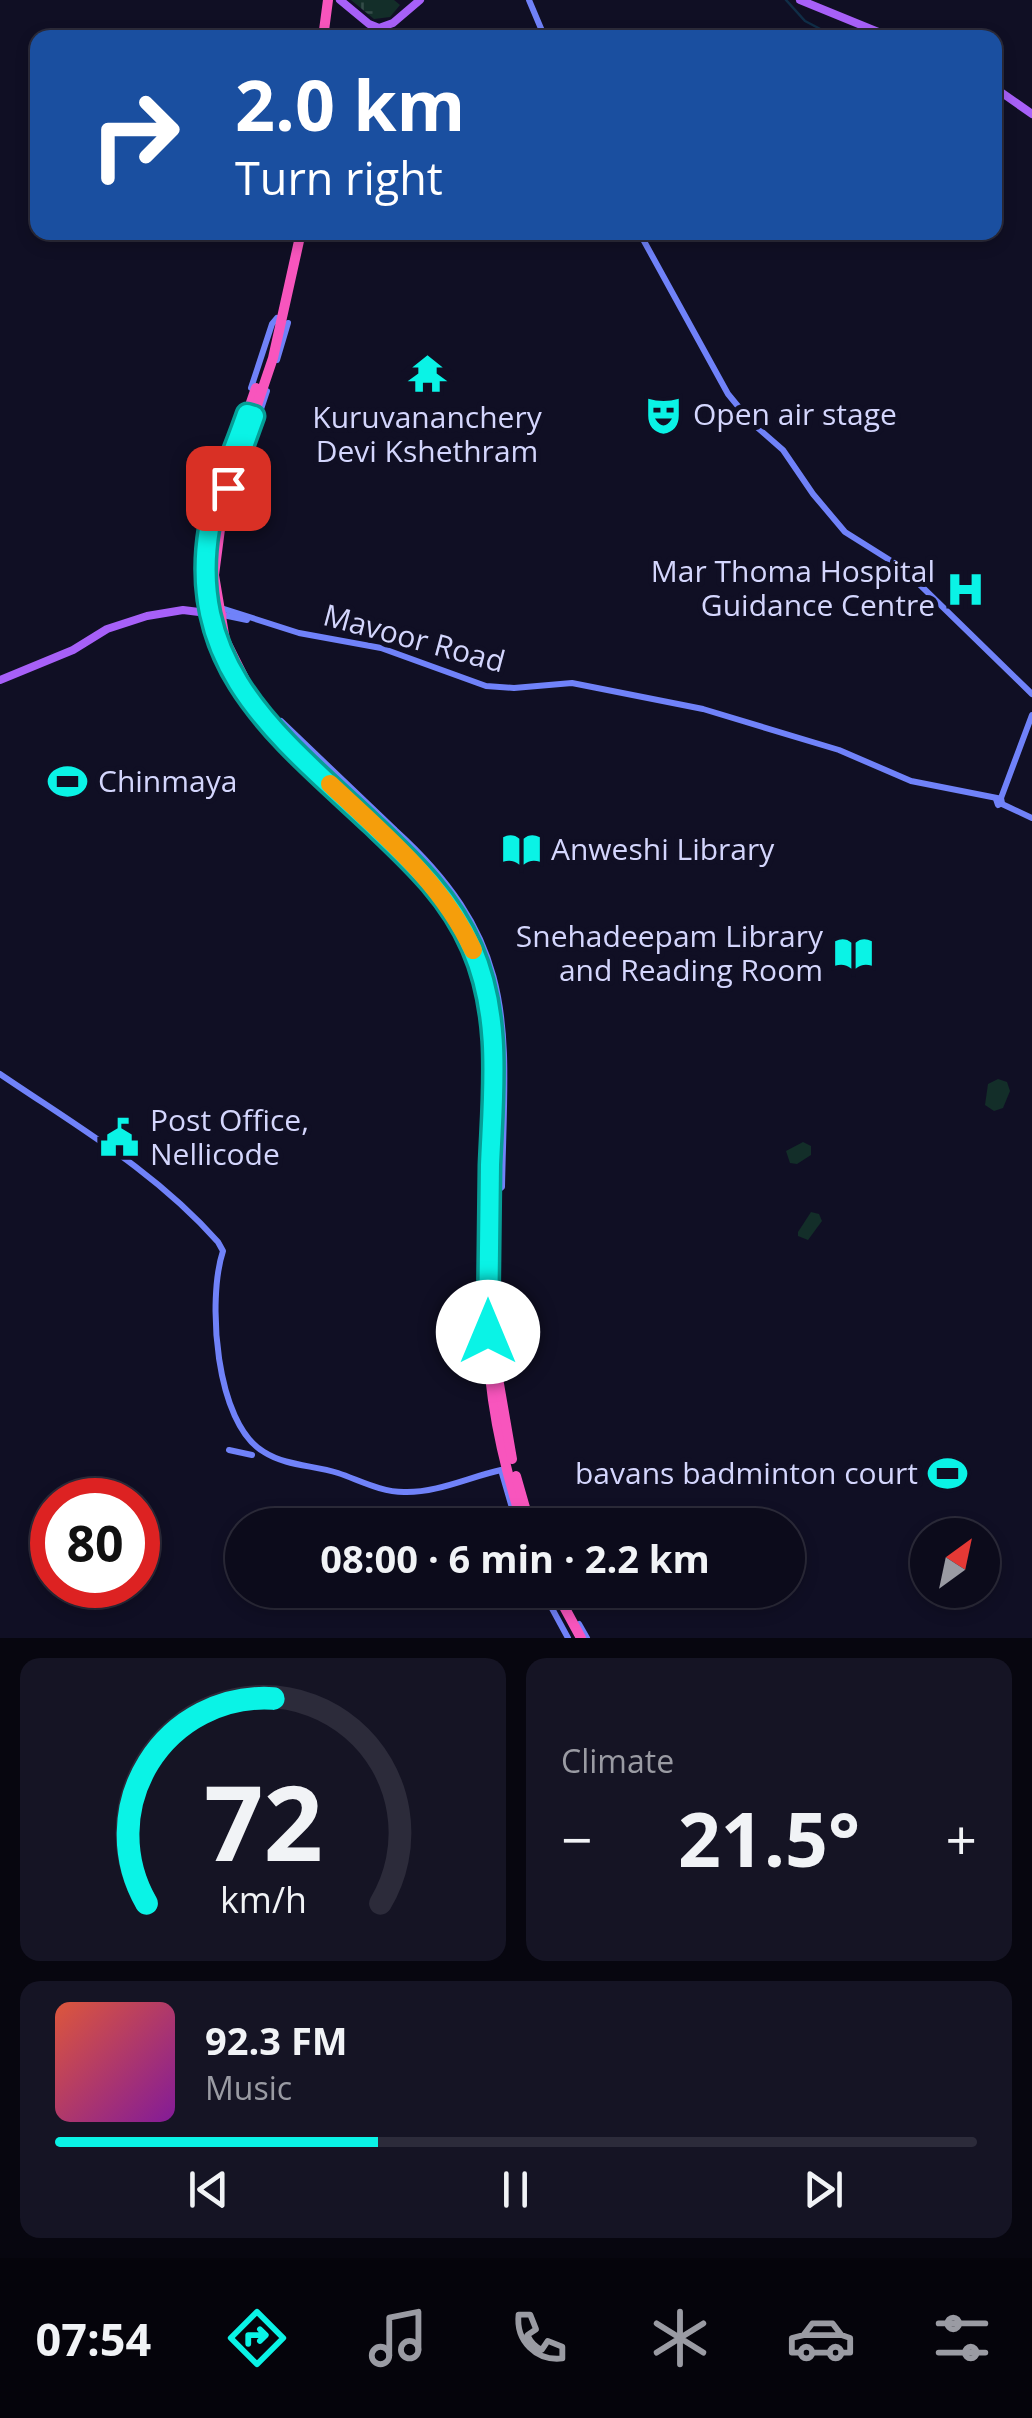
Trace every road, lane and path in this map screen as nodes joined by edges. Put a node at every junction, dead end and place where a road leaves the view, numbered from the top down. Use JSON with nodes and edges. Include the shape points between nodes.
{"nodes":[{"id":1,"x":334,"y":0,"type":"edge"},
{"id":2,"x":420,"y":0,"type":"edge"},
{"id":3,"x":528,"y":0,"type":"edge"},
{"id":4,"x":800,"y":0,"type":"edge"},
{"id":5,"x":328,"y":30,"type":"edge"},
{"id":6,"x":541,"y":30,"type":"edge"},
{"id":7,"x":873,"y":30,"type":"edge"},
{"id":8,"x":1002,"y":93,"type":"edge"},
{"id":9,"x":1032,"y":114,"type":"edge"},
{"id":10,"x":296,"y":240,"type":"edge"},
{"id":11,"x":297,"y":240,"type":"edge"},
{"id":12,"x":643,"y":240,"type":"edge"},
{"id":13,"x":250,"y":415,"type":"junction"},
{"id":14,"x":205,"y":608,"type":"junction"},
{"id":15,"x":223,"y":615,"type":"junction"},
{"id":16,"x":221,"y":638,"type":"junction"},
{"id":17,"x":0,"y":678,"type":"edge"},
{"id":18,"x":1032,"y":694,"type":"edge"},
{"id":19,"x":1032,"y":714,"type":"edge"},
{"id":20,"x":1000,"y":800,"type":"junction"},
{"id":21,"x":1032,"y":816,"type":"edge"},
{"id":22,"x":394,"y":833,"type":"junction"},
{"id":23,"x":406,"y":856,"type":"junction"},
{"id":24,"x":0,"y":1074,"type":"edge"},
{"id":25,"x":230,"y":1450,"type":"dead end"},
{"id":26,"x":252,"y":1455,"type":"dead end"},
{"id":27,"x":516,"y":1508,"type":"edge"},
{"id":28,"x":518,"y":1508,"type":"edge"},
{"id":29,"x":520,"y":1508,"type":"edge"},
{"id":30,"x":561,"y":1608,"type":"edge"},
{"id":31,"x":577,"y":1638,"type":"edge"}],
"edges":[{"from":1,"to":2,"type":"main road","via":[[379,28]]},
{"from":1,"to":5,"type":"highway"},
{"from":3,"to":6,"type":"main road"},
{"from":4,"to":7,"type":"main road"},
{"from":8,"to":9,"type":"main road"},
{"from":10,"to":13,"type":"highway","via":[[273,358]]},
{"from":11,"to":13,"type":"highway","via":[[282,320]]},
{"from":12,"to":18,"type":"main road","via":[[728,394],[751,422],[783,450],[846,532],[915,580]]},
{"from":13,"to":14,"type":"main road","via":[[208,510]]},
{"from":13,"to":15,"type":"main road","via":[[218,552]]},
{"from":13,"to":16,"type":"highway","bridge":true,"via":[[210,574]]},
{"from":14,"to":15,"type":"main road","name":"Mavoor Road"},
{"from":14,"to":17,"type":"main road","name":"Mavoor Road","via":[[126,622]]},
{"from":14,"to":23,"type":"main road","via":[[229,680],[256,718],[398,856]]},
{"from":15,"to":20,"type":"main road","name":"Mavoor Road","via":[[381,648],[486,686],[572,683],[702,709],[840,750],[911,781]]},
{"from":15,"to":20,"type":"main road","name":"Mavoor Road","via":[[379,650],[485,688],[572,686],[688,708],[838,752],[909,783]]},
{"from":15,"to":22,"type":"main road","via":[[236,657],[264,702]]},
{"from":16,"to":22,"type":"highway","via":[[266,713]]},
{"from":16,"to":23,"type":"highway","via":[[233,677],[257,713]]},
{"from":19,"to":20,"type":"main road"},
{"from":20,"to":21,"type":"main road"},
{"from":22,"to":29,"type":"highway","via":[[450,897],[490,981],[500,1045],[498,1379]]},
{"from":23,"to":28,"type":"highway","via":[[454,914],[488,1001],[494,1059],[491,1378]]},
{"from":24,"to":27,"type":"main road","via":[[113,1147],[218,1242],[224,1251],[216,1272],[220,1361],[239,1426],[261,1451],[392,1492],[501,1470]]},
{"from":25,"to":26,"type":"main road"},
{"from":30,"to":31,"type":"highway"}]}
